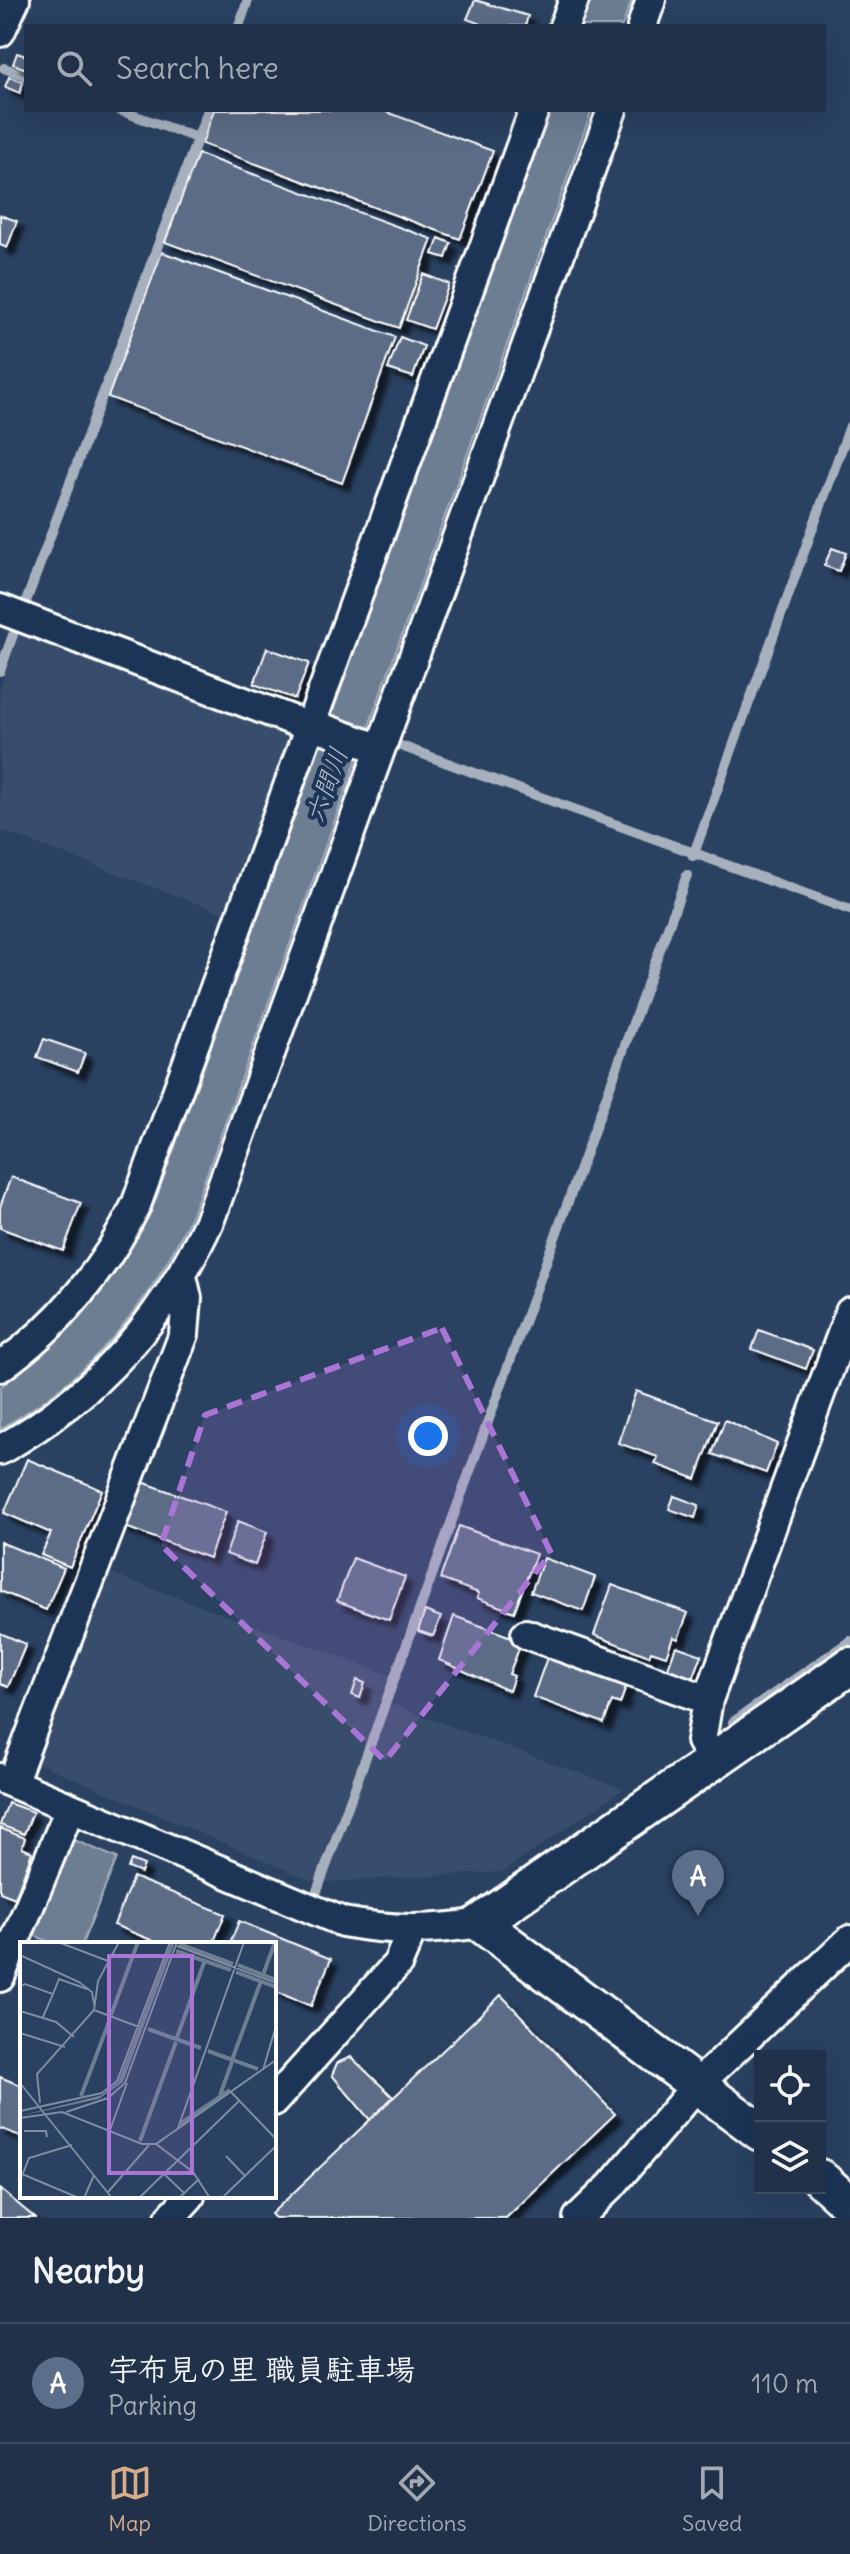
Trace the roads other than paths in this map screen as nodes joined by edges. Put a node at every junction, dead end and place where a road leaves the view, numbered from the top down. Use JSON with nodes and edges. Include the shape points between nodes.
{"nodes":[{"id":1,"x":15,"y":0,"type":"edge"},
{"id":2,"x":574,"y":0,"type":"edge"},
{"id":3,"x":651,"y":0,"type":"edge"},
{"id":4,"x":565,"y":24,"type":"edge"},
{"id":5,"x":643,"y":24,"type":"edge"},
{"id":6,"x":0,"y":32,"type":"edge"},
{"id":7,"x":533,"y":112,"type":"edge"},
{"id":8,"x":611,"y":112,"type":"edge"},
{"id":9,"x":0,"y":609,"type":"edge"},
{"id":10,"x":314,"y":726,"type":"junction"},
{"id":11,"x":374,"y":747,"type":"junction"},
{"id":12,"x":182,"y":1276,"type":"junction"},
{"id":13,"x":850,"y":1312,"type":"edge"},
{"id":14,"x":0,"y":1367,"type":"edge"},
{"id":15,"x":0,"y":1450,"type":"edge"},
{"id":16,"x":526,"y":1634,"type":"dead end"},
{"id":17,"x":850,"y":1666,"type":"edge"},
{"id":18,"x":708,"y":1700,"type":"junction"},
{"id":19,"x":714,"y":1760,"type":"junction"},
{"id":20,"x":6,"y":1781,"type":"edge"},
{"id":21,"x":70,"y":1808,"type":"junction"},
{"id":22,"x":480,"y":1923,"type":"junction"},
{"id":23,"x":412,"y":1930,"type":"junction"},
{"id":24,"x":850,"y":1940,"type":"edge"},
{"id":25,"x":0,"y":1977,"type":"edge"},
{"id":26,"x":697,"y":2085,"type":"junction"},
{"id":27,"x":276,"y":2099,"type":"edge"},
{"id":28,"x":754,"y":2128,"type":"edge"},
{"id":29,"x":826,"y":2183,"type":"edge"},
{"id":30,"x":188,"y":2198,"type":"edge"},
{"id":31,"x":850,"y":2205,"type":"edge"},
{"id":32,"x":170,"y":2218,"type":"edge"},
{"id":33,"x":578,"y":2218,"type":"edge"}],
"edges":[{"from":1,"to":6,"type":"street"},
{"from":2,"to":4,"type":"street"},
{"from":3,"to":5,"type":"street"},
{"from":7,"to":10,"type":"street"},
{"from":8,"to":11,"type":"street"},
{"from":9,"to":10,"type":"street"},
{"from":10,"to":11,"type":"street"},
{"from":10,"to":14,"type":"street","via":[[130,1219],[89,1280],[41,1333]]},
{"from":11,"to":12,"type":"street","via":[[210,1219]]},
{"from":12,"to":15,"type":"street","via":[[139,1339],[107,1373],[35,1430]]},
{"from":12,"to":20,"type":"street","via":[[187,1298],[180,1346]]},
{"from":13,"to":18,"type":"street"},
{"from":16,"to":18,"type":"street"},
{"from":17,"to":19,"type":"street"},
{"from":18,"to":19,"type":"street","via":[[701,1741]]},
{"from":19,"to":22,"type":"street"},
{"from":20,"to":21,"type":"street"},
{"from":21,"to":23,"type":"street","via":[[314,1912],[356,1924]]},
{"from":21,"to":25,"type":"street"},
{"from":22,"to":23,"type":"street"},
{"from":22,"to":26,"type":"street"},
{"from":23,"to":27,"type":"street","via":[[398,1963]]},
{"from":24,"to":26,"type":"street"},
{"from":26,"to":28,"type":"street"},
{"from":26,"to":33,"type":"street"},
{"from":29,"to":31,"type":"street"},
{"from":30,"to":32,"type":"street"}]}
